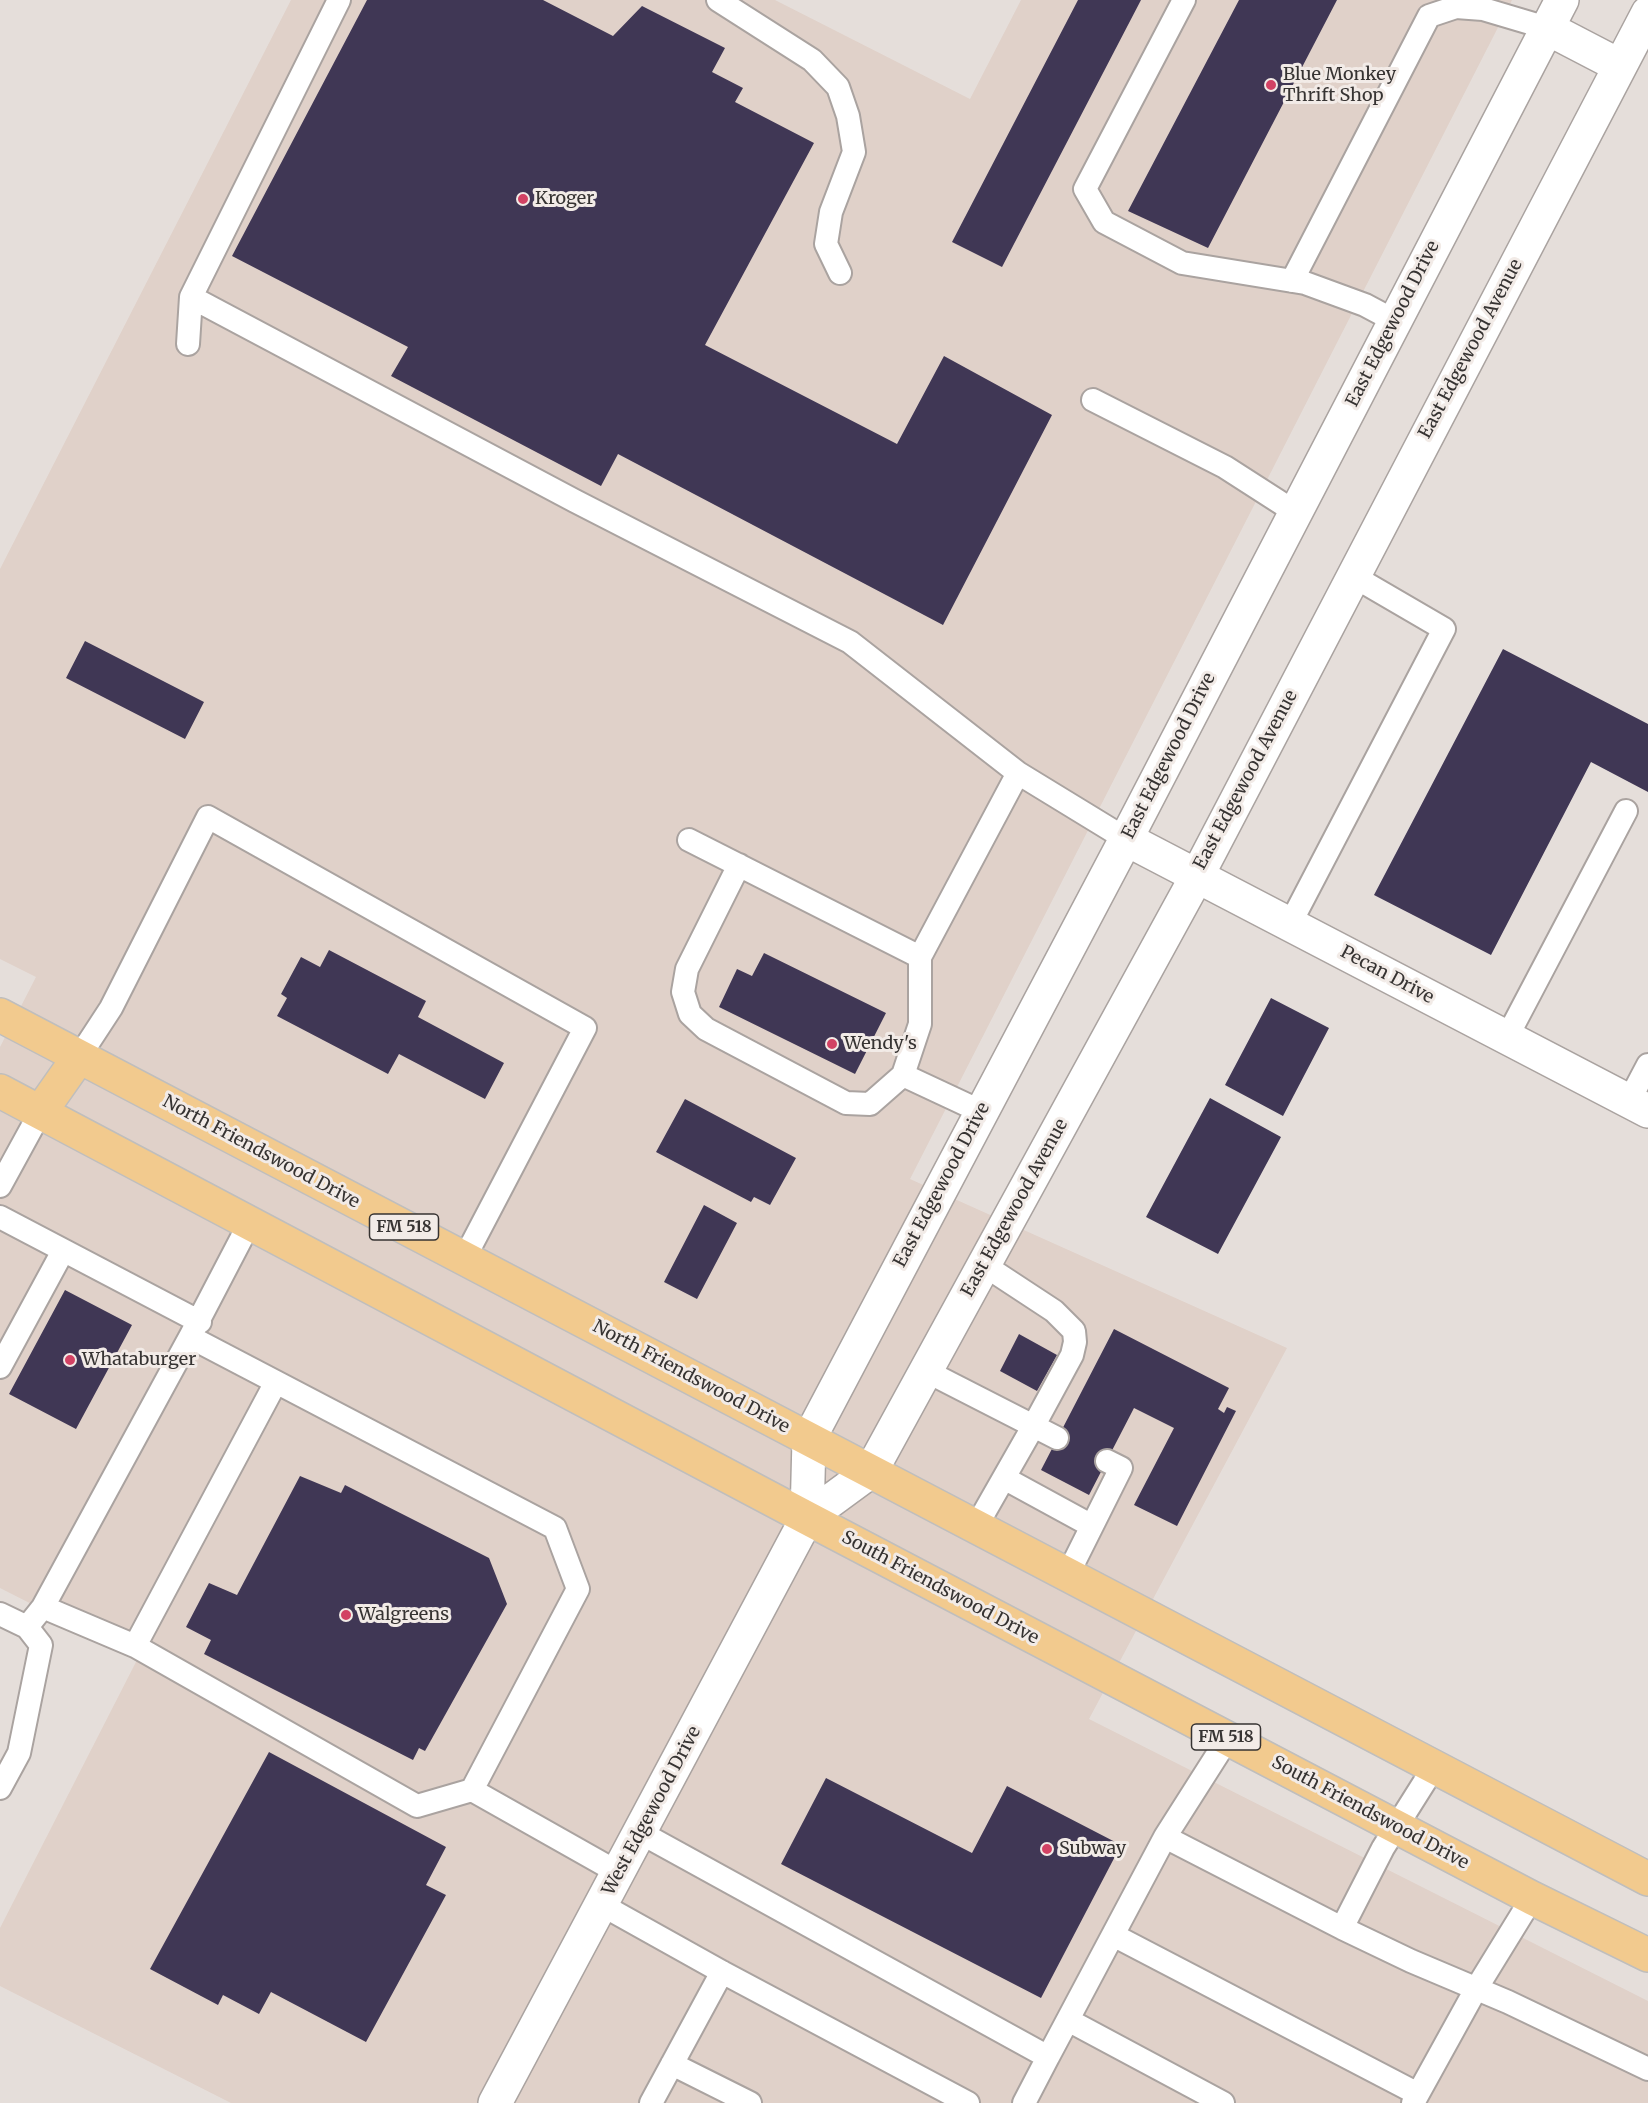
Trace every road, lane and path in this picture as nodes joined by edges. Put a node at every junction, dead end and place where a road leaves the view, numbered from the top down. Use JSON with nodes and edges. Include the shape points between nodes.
{"nodes":[{"id":1,"x":339,"y":0,"type":"edge"},
{"id":2,"x":718,"y":0,"type":"edge"},
{"id":3,"x":1184,"y":0,"type":"edge"},
{"id":4,"x":1648,"y":13,"type":"edge"},
{"id":5,"x":1554,"y":14,"type":"edge"},
{"id":6,"x":1620,"y":66,"type":"junction"},
{"id":7,"x":840,"y":273,"type":"dead end"},
{"id":8,"x":1292,"y":281,"type":"junction"},
{"id":9,"x":192,"y":297,"type":"junction"},
{"id":10,"x":1395,"y":321,"type":"junction"},
{"id":11,"x":188,"y":344,"type":"dead end"},
{"id":12,"x":1093,"y":400,"type":"dead end"},
{"id":13,"x":1295,"y":512,"type":"junction"},
{"id":14,"x":1353,"y":576,"type":"junction"},
{"id":15,"x":1018,"y":773,"type":"junction"},
{"id":16,"x":1626,"y":811,"type":"dead end"},
{"id":17,"x":1126,"y":839,"type":"junction"},
{"id":18,"x":689,"y":840,"type":"dead end"},
{"id":19,"x":739,"y":865,"type":"junction"},
{"id":20,"x":1197,"y":876,"type":"junction"},
{"id":21,"x":1290,"y":924,"type":"junction"},
{"id":22,"x":920,"y":957,"type":"junction"},
{"id":23,"x":0,"y":1015,"type":"edge"},
{"id":24,"x":1507,"y":1037,"type":"junction"},
{"id":25,"x":79,"y":1058,"type":"junction"},
{"id":26,"x":1648,"y":1065,"type":"edge"},
{"id":27,"x":903,"y":1075,"type":"junction"},
{"id":28,"x":0,"y":1091,"type":"edge"},
{"id":29,"x":1639,"y":1106,"type":"edge"},
{"id":30,"x":41,"y":1111,"type":"junction"},
{"id":31,"x":980,"y":1111,"type":"junction"},
{"id":32,"x":0,"y":1186,"type":"edge"},
{"id":33,"x":0,"y":1217,"type":"edge"},
{"id":34,"x":250,"y":1222,"type":"junction"},
{"id":35,"x":63,"y":1251,"type":"junction"},
{"id":36,"x":464,"y":1259,"type":"junction"},
{"id":37,"x":984,"y":1265,"type":"junction"},
{"id":38,"x":195,"y":1330,"type":"junction"},
{"id":39,"x":0,"y":1368,"type":"edge"},
{"id":40,"x":926,"y":1371,"type":"junction"},
{"id":41,"x":276,"y":1382,"type":"junction"},
{"id":42,"x":1034,"y":1425,"type":"junction"},
{"id":43,"x":1057,"y":1438,"type":"dead end"},
{"id":44,"x":809,"y":1439,"type":"junction"},
{"id":45,"x":1107,"y":1461,"type":"dead end"},
{"id":46,"x":871,"y":1471,"type":"junction"},
{"id":47,"x":1004,"y":1478,"type":"junction"},
{"id":48,"x":807,"y":1518,"type":"junction"},
{"id":49,"x":977,"y":1526,"type":"junction"},
{"id":50,"x":1092,"y":1526,"type":"junction"},
{"id":51,"x":1068,"y":1574,"type":"junction"},
{"id":52,"x":43,"y":1607,"type":"junction"},
{"id":53,"x":0,"y":1614,"type":"edge"},
{"id":54,"x":27,"y":1628,"type":"junction"},
{"id":55,"x":135,"y":1646,"type":"junction"},
{"id":56,"x":1228,"y":1738,"type":"junction"},
{"id":57,"x":1434,"y":1767,"type":"junction"},
{"id":58,"x":0,"y":1788,"type":"edge"},
{"id":59,"x":472,"y":1790,"type":"junction"},
{"id":60,"x":1396,"y":1825,"type":"junction"},
{"id":61,"x":641,"y":1833,"type":"junction"},
{"id":62,"x":1165,"y":1837,"type":"junction"},
{"id":63,"x":620,"y":1873,"type":"junction"},
{"id":64,"x":1648,"y":1879,"type":"edge"},
{"id":65,"x":1532,"y":1898,"type":"junction"},
{"id":66,"x":602,"y":1905,"type":"junction"},
{"id":67,"x":1342,"y":1928,"type":"junction"},
{"id":68,"x":1113,"y":1935,"type":"junction"},
{"id":69,"x":1648,"y":1955,"type":"edge"},
{"id":70,"x":722,"y":1972,"type":"junction"},
{"id":71,"x":1476,"y":1989,"type":"junction"},
{"id":72,"x":1068,"y":2020,"type":"junction"},
{"id":73,"x":1048,"y":2057,"type":"junction"},
{"id":74,"x":672,"y":2064,"type":"junction"},
{"id":75,"x":1648,"y":2069,"type":"edge"},
{"id":76,"x":1415,"y":2098,"type":"edge"},
{"id":77,"x":495,"y":2103,"type":"edge"},
{"id":78,"x":651,"y":2103,"type":"edge"},
{"id":79,"x":750,"y":2103,"type":"edge"},
{"id":80,"x":968,"y":2103,"type":"edge"},
{"id":81,"x":1024,"y":2103,"type":"edge"},
{"id":82,"x":1223,"y":2103,"type":"edge"}],
"edges":[{"from":1,"to":9,"type":"lane"},
{"from":2,"to":7,"type":"lane","via":[[812,60],[838,87],[854,152],[831,212],[826,244]]},
{"from":3,"to":8,"type":"lane","via":[[1085,189],[1104,222],[1182,263]]},
{"from":4,"to":6,"type":"main road","name":"East Edgewood Avenue"},
{"from":5,"to":6,"type":"main road"},
{"from":5,"to":8,"type":"lane","via":[[1456,7],[1430,16]]},
{"from":5,"to":10,"type":"main road","name":"East Edgewood Drive"},
{"from":6,"to":14,"type":"main road","name":"East Edgewood Avenue"},
{"from":8,"to":10,"type":"lane","via":[[1365,305]]},
{"from":9,"to":11,"type":"lane"},
{"from":9,"to":15,"type":"lane","via":[[849,642]]},
{"from":10,"to":13,"type":"main road","name":"East Edgewood Drive"},
{"from":12,"to":13,"type":"lane","via":[[1225,467]]},
{"from":13,"to":17,"type":"main road","name":"East Edgewood Drive"},
{"from":14,"to":20,"type":"main road","name":"East Edgewood Avenue"},
{"from":14,"to":21,"type":"lane","via":[[1444,629]]},
{"from":15,"to":17,"type":"lane"},
{"from":15,"to":22,"type":"lane"},
{"from":16,"to":24,"type":"lane"},
{"from":17,"to":20,"type":"main road","name":"Pecan Drive"},
{"from":17,"to":31,"type":"main road","name":"East Edgewood Drive"},
{"from":18,"to":19,"type":"lane"},
{"from":19,"to":22,"type":"lane"},
{"from":19,"to":27,"type":"lane","via":[[687,969],[683,992],[690,1014],[706,1029],[846,1103],[870,1104]]},
{"from":20,"to":21,"type":"main road","name":"Pecan Drive"},
{"from":20,"to":37,"type":"main road","name":"East Edgewood Avenue"},
{"from":21,"to":24,"type":"main road","name":"Pecan Drive"},
{"from":22,"to":27,"type":"lane","via":[[920,1024]]},
{"from":23,"to":25,"type":"main road","name":"North Friendswood Drive","number":"FM 518"},
{"from":24,"to":29,"type":"main road","name":"Pecan Drive"},
{"from":25,"to":30,"type":"main road"},
{"from":25,"to":36,"type":"main road","name":"North Friendswood Drive","number":"FM 518"},
{"from":25,"to":36,"type":"lane","via":[[111,1008],[208,817],[585,1028]]},
{"from":26,"to":29,"type":"lane"},
{"from":27,"to":31,"type":"lane"},
{"from":28,"to":30,"type":"main road","number":"FM 518"},
{"from":30,"to":32,"type":"lane"},
{"from":30,"to":34,"type":"main road","number":"FM 518"},
{"from":31,"to":44,"type":"main road","name":"East Edgewood Drive"},
{"from":33,"to":35,"type":"lane"},
{"from":34,"to":38,"type":"lane"},
{"from":34,"to":48,"type":"main road","number":"FM 518"},
{"from":35,"to":38,"type":"lane"},
{"from":35,"to":39,"type":"lane"},
{"from":36,"to":44,"type":"main road","name":"North Friendswood Drive","number":"FM 518"},
{"from":37,"to":40,"type":"main road","name":"East Edgewood Avenue"},
{"from":37,"to":42,"type":"lane","via":[[1054,1311],[1074,1331],[1072,1355]]},
{"from":38,"to":41,"type":"lane"},
{"from":38,"to":52,"type":"lane"},
{"from":40,"to":42,"type":"lane"},
{"from":40,"to":46,"type":"main road","name":"East Edgewood Avenue"},
{"from":41,"to":55,"type":"lane"},
{"from":41,"to":59,"type":"lane","via":[[555,1528],[578,1589]]},
{"from":42,"to":43,"type":"lane"},
{"from":42,"to":47,"type":"lane"},
{"from":44,"to":46,"type":"main road","number":"FM 518"},
{"from":44,"to":48,"type":"main road","name":"East Edgewood Drive"},
{"from":45,"to":50,"type":"lane","via":[[1121,1468]]},
{"from":46,"to":48,"type":"main road","name":"East Edgewood Avenue"},
{"from":46,"to":49,"type":"main road","number":"FM 518"},
{"from":47,"to":49,"type":"lane"},
{"from":47,"to":50,"type":"lane"},
{"from":48,"to":56,"type":"main road","name":"South Friendswood Drive","number":"FM 518"},
{"from":48,"to":61,"type":"main road","name":"West Edgewood Drive"},
{"from":49,"to":51,"type":"main road","number":"FM 518"},
{"from":50,"to":51,"type":"lane"},
{"from":51,"to":57,"type":"main road","number":"FM 518"},
{"from":52,"to":54,"type":"lane"},
{"from":52,"to":55,"type":"lane"},
{"from":53,"to":54,"type":"lane"},
{"from":54,"to":58,"type":"lane","via":[[41,1646],[19,1753]]},
{"from":55,"to":59,"type":"lane","via":[[417,1806]]},
{"from":56,"to":60,"type":"main road","name":"South Friendswood Drive","number":"FM 518"},
{"from":56,"to":62,"type":"lane"},
{"from":57,"to":60,"type":"lane"},
{"from":57,"to":64,"type":"main road","number":"FM 518"},
{"from":59,"to":63,"type":"lane"},
{"from":60,"to":65,"type":"main road","name":"South Friendswood Drive","number":"FM 518"},
{"from":60,"to":67,"type":"lane"},
{"from":61,"to":63,"type":"main road","name":"West Edgewood Drive"},
{"from":61,"to":73,"type":"lane"},
{"from":62,"to":67,"type":"lane"},
{"from":62,"to":68,"type":"lane"},
{"from":63,"to":66,"type":"main road","name":"West Edgewood Drive"},
{"from":65,"to":69,"type":"main road","name":"South Friendswood Drive","number":"FM 518"},
{"from":65,"to":71,"type":"lane"},
{"from":66,"to":70,"type":"lane"},
{"from":66,"to":77,"type":"main road","name":"West Edgewood Drive"},
{"from":67,"to":71,"type":"lane"},
{"from":68,"to":72,"type":"lane"},
{"from":68,"to":76,"type":"lane"},
{"from":70,"to":74,"type":"lane"},
{"from":70,"to":80,"type":"lane"},
{"from":71,"to":75,"type":"lane"},
{"from":71,"to":76,"type":"lane"},
{"from":72,"to":73,"type":"lane"},
{"from":72,"to":82,"type":"lane"},
{"from":73,"to":81,"type":"lane"},
{"from":74,"to":78,"type":"lane"},
{"from":74,"to":79,"type":"lane"}]}
